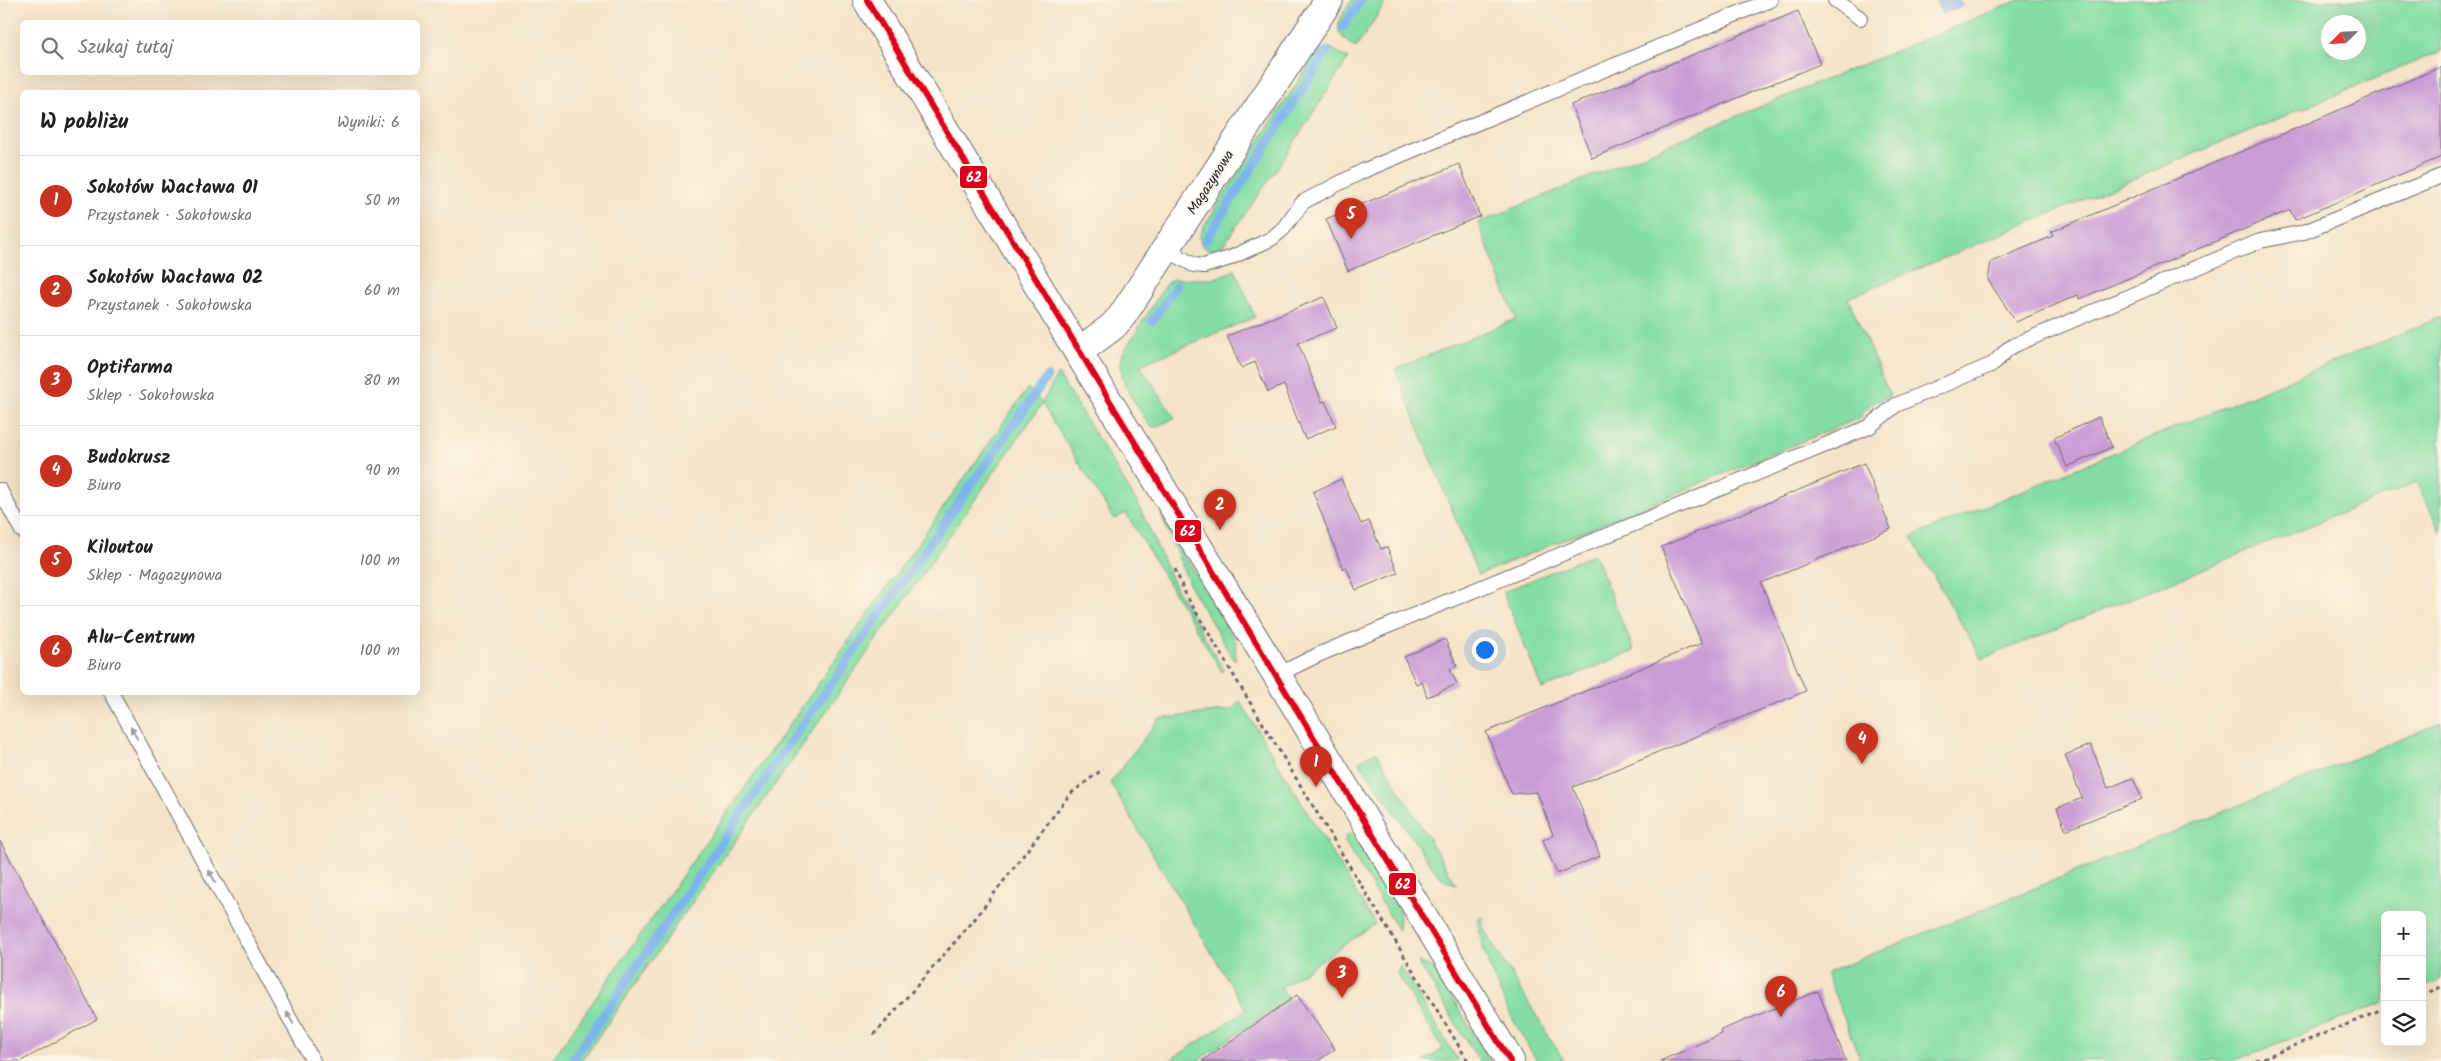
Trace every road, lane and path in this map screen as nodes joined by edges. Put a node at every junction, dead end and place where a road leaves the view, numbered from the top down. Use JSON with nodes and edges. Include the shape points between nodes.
{"nodes":[{"id":1,"x":867,"y":0,"type":"edge"},
{"id":2,"x":1329,"y":0,"type":"edge"},
{"id":3,"x":1770,"y":0,"type":"edge"},
{"id":4,"x":1835,"y":0,"type":"edge"},
{"id":5,"x":1860,"y":18,"type":"dead end"},
{"id":6,"x":2441,"y":176,"type":"edge"},
{"id":7,"x":1166,"y":249,"type":"junction"},
{"id":8,"x":1078,"y":352,"type":"junction"},
{"id":9,"x":0,"y":490,"type":"edge"},
{"id":10,"x":20,"y":527,"type":"edge"},
{"id":11,"x":1174,"y":565,"type":"dead end"},
{"id":12,"x":1277,"y":675,"type":"junction"},
{"id":13,"x":113,"y":695,"type":"edge"},
{"id":14,"x":1102,"y":769,"type":"dead end"},
{"id":15,"x":2441,"y":987,"type":"edge"},
{"id":16,"x":2426,"y":993,"type":"edge"},
{"id":17,"x":2381,"y":1012,"type":"edge"},
{"id":18,"x":874,"y":1035,"type":"dead end"},
{"id":19,"x":314,"y":1061,"type":"edge"},
{"id":20,"x":1468,"y":1061,"type":"edge"},
{"id":21,"x":1510,"y":1061,"type":"edge"},
{"id":22,"x":2256,"y":1061,"type":"edge"}],
"edges":[{"from":1,"to":8,"type":"street"},
{"from":2,"to":7,"type":"street","name":"Magazynowa"},
{"from":3,"to":7,"type":"lane","via":[[1356,175],[1303,202],[1283,229],[1271,239],[1230,258],[1204,266],[1194,265]]},
{"from":4,"to":5,"type":"lane"},
{"from":6,"to":12,"type":"lane","via":[[2304,232],[2260,241],[2026,340],[2008,349],[1993,364],[1896,406],[1869,427],[1320,654]]},
{"from":7,"to":8,"type":"street","name":"Magazynowa","via":[[1112,328]]},
{"from":8,"to":12,"type":"street"},
{"from":9,"to":10,"type":"lane"},
{"from":11,"to":20,"type":"path","via":[[1186,595],[1229,668]]},
{"from":12,"to":21,"type":"street"},
{"from":19,"to":13,"type":"lane","one_way":true},
{"from":14,"to":18,"type":"path","via":[[1070,794],[974,920]]},
{"from":15,"to":16,"type":"path"},
{"from":17,"to":22,"type":"path"}]}
